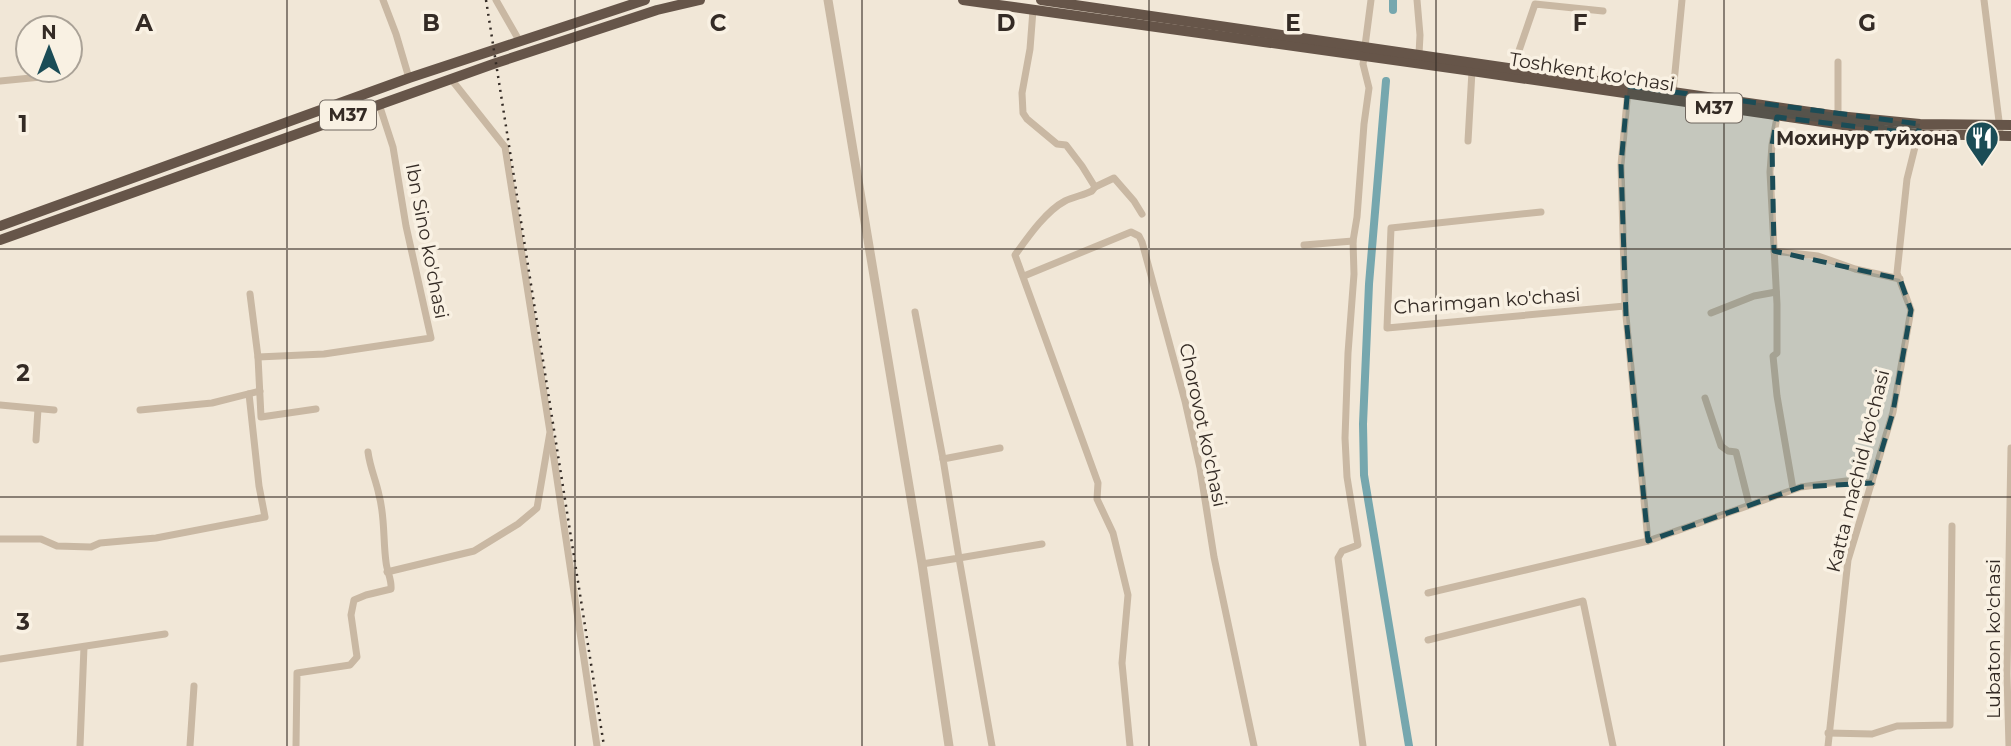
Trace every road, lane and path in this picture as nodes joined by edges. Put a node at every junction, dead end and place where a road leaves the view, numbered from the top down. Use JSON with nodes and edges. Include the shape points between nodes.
{"nodes":[{"id":1,"x":383,"y":0,"type":"edge"},
{"id":2,"x":496,"y":0,"type":"edge"},
{"id":3,"x":645,"y":0,"type":"edge"},
{"id":4,"x":700,"y":0,"type":"edge"},
{"id":5,"x":828,"y":0,"type":"edge"},
{"id":6,"x":962,"y":0,"type":"edge"},
{"id":7,"x":1041,"y":0,"type":"edge"},
{"id":8,"x":1371,"y":0,"type":"edge"},
{"id":9,"x":1416,"y":0,"type":"edge"},
{"id":10,"x":1682,"y":0,"type":"edge"},
{"id":11,"x":1984,"y":0,"type":"edge"},
{"id":12,"x":1033,"y":10,"type":"junction"},
{"id":13,"x":1603,"y":11,"type":"dead end"},
{"id":14,"x":520,"y":42,"type":"junction"},
{"id":15,"x":1365,"y":52,"type":"junction"},
{"id":16,"x":1419,"y":59,"type":"junction"},
{"id":17,"x":1838,"y":62,"type":"dead end"},
{"id":18,"x":1513,"y":68,"type":"junction"},
{"id":19,"x":1472,"y":71,"type":"junction"},
{"id":20,"x":409,"y":78,"type":"junction"},
{"id":21,"x":451,"y":79,"type":"junction"},
{"id":22,"x":1628,"y":90,"type":"junction"},
{"id":23,"x":1673,"y":93,"type":"junction"},
{"id":24,"x":379,"y":104,"type":"junction"},
{"id":25,"x":307,"y":115,"type":"junction"},
{"id":26,"x":1838,"y":116,"type":"junction"},
{"id":27,"x":1777,"y":117,"type":"junction"},
{"id":28,"x":312,"y":128,"type":"junction"},
{"id":29,"x":1919,"y":129,"type":"junction"},
{"id":30,"x":2006,"y":130,"type":"edge"},
{"id":31,"x":1468,"y":141,"type":"dead end"},
{"id":32,"x":1095,"y":187,"type":"junction"},
{"id":33,"x":1541,"y":212,"type":"dead end"},
{"id":34,"x":1142,"y":214,"type":"dead end"},
{"id":35,"x":0,"y":226,"type":"edge"},
{"id":36,"x":0,"y":240,"type":"edge"},
{"id":37,"x":1353,"y":241,"type":"junction"},
{"id":38,"x":1304,"y":245,"type":"dead end"},
{"id":39,"x":1774,"y":251,"type":"junction"},
{"id":40,"x":1024,"y":276,"type":"junction"},
{"id":41,"x":1900,"y":279,"type":"junction"},
{"id":42,"x":1776,"y":292,"type":"junction"},
{"id":43,"x":250,"y":294,"type":"dead end"},
{"id":44,"x":1625,"y":306,"type":"junction"},
{"id":45,"x":915,"y":312,"type":"dead end"},
{"id":46,"x":1711,"y":313,"type":"dead end"},
{"id":47,"x":258,"y":357,"type":"junction"},
{"id":48,"x":260,"y":391,"type":"junction"},
{"id":49,"x":249,"y":394,"type":"junction"},
{"id":50,"x":1705,"y":398,"type":"dead end"},
{"id":51,"x":0,"y":405,"type":"edge"},
{"id":52,"x":38,"y":409,"type":"junction"},
{"id":53,"x":316,"y":409,"type":"dead end"},
{"id":54,"x":54,"y":410,"type":"dead end"},
{"id":55,"x":140,"y":410,"type":"dead end"},
{"id":56,"x":551,"y":432,"type":"junction"},
{"id":57,"x":36,"y":440,"type":"dead end"},
{"id":58,"x":1000,"y":448,"type":"dead end"},
{"id":59,"x":2011,"y":448,"type":"edge"},
{"id":60,"x":368,"y":452,"type":"dead end"},
{"id":61,"x":943,"y":459,"type":"junction"},
{"id":62,"x":1872,"y":483,"type":"junction"},
{"id":63,"x":1793,"y":489,"type":"junction"},
{"id":64,"x":1749,"y":504,"type":"junction"},
{"id":65,"x":1952,"y":526,"type":"dead end"},
{"id":66,"x":0,"y":539,"type":"edge"},
{"id":67,"x":1648,"y":541,"type":"junction"},
{"id":68,"x":1042,"y":544,"type":"dead end"},
{"id":69,"x":959,"y":558,"type":"junction"},
{"id":70,"x":922,"y":564,"type":"junction"},
{"id":71,"x":387,"y":572,"type":"junction"},
{"id":72,"x":1428,"y":593,"type":"dead end"},
{"id":73,"x":165,"y":634,"type":"dead end"},
{"id":74,"x":1428,"y":640,"type":"dead end"},
{"id":75,"x":84,"y":647,"type":"junction"},
{"id":76,"x":0,"y":659,"type":"edge"},
{"id":77,"x":194,"y":686,"type":"dead end"},
{"id":78,"x":1828,"y":733,"type":"junction"},
{"id":79,"x":80,"y":746,"type":"edge"},
{"id":80,"x":190,"y":746,"type":"edge"},
{"id":81,"x":296,"y":746,"type":"edge"},
{"id":82,"x":597,"y":746,"type":"edge"},
{"id":83,"x":949,"y":746,"type":"edge"},
{"id":84,"x":992,"y":746,"type":"edge"},
{"id":85,"x":1130,"y":746,"type":"edge"},
{"id":86,"x":1254,"y":746,"type":"edge"},
{"id":87,"x":1363,"y":746,"type":"edge"},
{"id":88,"x":1613,"y":746,"type":"edge"},
{"id":89,"x":1828,"y":746,"type":"edge"},
{"id":90,"x":2009,"y":746,"type":"edge"}],
"edges":[{"from":1,"to":20,"type":"street"},
{"from":2,"to":14,"type":"street"},
{"from":3,"to":14,"type":"highway","number":"M37"},
{"from":4,"to":21,"type":"highway","number":"M37"},
{"from":5,"to":70,"type":"street"},
{"from":6,"to":12,"type":"highway","number":"M37"},
{"from":7,"to":15,"type":"highway","number":"M37"},
{"from":8,"to":15,"type":"street"},
{"from":9,"to":16,"type":"street"},
{"from":10,"to":23,"type":"street"},
{"from":11,"to":30,"type":"street"},
{"from":12,"to":15,"type":"highway","number":"M37"},
{"from":12,"to":32,"type":"street","via":[[1023,113],[1057,144],[1066,145]]},
{"from":13,"to":18,"type":"street","via":[[1535,4]]},
{"from":14,"to":20,"type":"highway","number":"M37"},
{"from":15,"to":16,"type":"highway","number":"M37"},
{"from":15,"to":37,"type":"street","via":[[1369,88]]},
{"from":16,"to":18,"type":"highway","name":"Toshkent ko'chasi","number":"M37"},
{"from":16,"to":19,"type":"highway","name":"Toshkent ko'chasi","number":"M37"},
{"from":17,"to":26,"type":"street"},
{"from":18,"to":22,"type":"highway","name":"Toshkent ko'chasi","number":"M37"},
{"from":19,"to":22,"type":"highway","name":"Toshkent ko'chasi","number":"M37"},
{"from":19,"to":31,"type":"street"},
{"from":20,"to":25,"type":"highway","number":"M37"},
{"from":21,"to":24,"type":"highway","number":"M37"},
{"from":21,"to":56,"type":"street","via":[[505,147]]},
{"from":22,"to":23,"type":"highway","name":"Toshkent ko'chasi","number":"M37"},
{"from":22,"to":27,"type":"highway","name":"Toshkent ko'chasi","number":"M37"},
{"from":22,"to":44,"type":"street","via":[[1621,165]]},
{"from":23,"to":26,"type":"highway","name":"Toshkent ko'chasi","number":"M37"},
{"from":24,"to":28,"type":"highway","number":"M37"},
{"from":24,"to":47,"type":"street","name":"Ibn Sino ko'chasi","via":[[393,147],[431,338],[324,354]]},
{"from":25,"to":28,"type":"highway"},
{"from":25,"to":35,"type":"highway","number":"M37"},
{"from":26,"to":29,"type":"highway","name":"Toshkent ko'chasi","number":"M37"},
{"from":27,"to":29,"type":"highway","name":"Toshkent ko'chasi","number":"M37"},
{"from":27,"to":39,"type":"street","via":[[1770,172]]},
{"from":28,"to":36,"type":"highway","number":"M37"},
{"from":29,"to":30,"type":"highway","name":"Toshkent ko'chasi","number":"M37"},
{"from":29,"to":41,"type":"street","name":"Katta machid ko'chasi","via":[[1907,179]]},
{"from":32,"to":34,"type":"street","via":[[1114,178]]},
{"from":32,"to":40,"type":"street","via":[[1059,205],[1031,232],[1015,255]]},
{"from":33,"to":44,"type":"street","name":"Charimgan ko'chasi","via":[[1391,228],[1387,328]]},
{"from":37,"to":38,"type":"street"},
{"from":37,"to":87,"type":"street","via":[[1345,438],[1358,545],[1342,551],[1338,558]]},
{"from":39,"to":41,"type":"street","via":[[1818,257]]},
{"from":39,"to":42,"type":"street"},
{"from":40,"to":85,"type":"street","via":[[1120,556],[1128,595],[1122,663]]},
{"from":40,"to":86,"type":"street","name":"Chorovot ko'chasi","via":[[1131,232],[1142,242],[1197,454]]},
{"from":41,"to":62,"type":"street","name":"Katta machid ko'chasi","via":[[1912,310],[1893,412]]},
{"from":42,"to":46,"type":"street"},
{"from":42,"to":63,"type":"street","via":[[1774,370]]},
{"from":43,"to":47,"type":"street"},
{"from":44,"to":67,"type":"street"},
{"from":45,"to":61,"type":"street"},
{"from":47,"to":48,"type":"street"},
{"from":48,"to":49,"type":"street"},
{"from":48,"to":53,"type":"street","via":[[261,417]]},
{"from":49,"to":55,"type":"street","via":[[212,403]]},
{"from":49,"to":66,"type":"street","via":[[265,517],[90,547],[57,547],[41,539]]},
{"from":50,"to":64,"type":"street","via":[[1721,446],[1736,452]]},
{"from":51,"to":52,"type":"street"},
{"from":52,"to":54,"type":"street"},
{"from":52,"to":57,"type":"street"},
{"from":56,"to":71,"type":"street","via":[[537,508],[474,551]]},
{"from":56,"to":82,"type":"street"},
{"from":58,"to":61,"type":"street"},
{"from":59,"to":90,"type":"street","name":"Lubaton ko'chasi"},
{"from":60,"to":71,"type":"street","via":[[380,498]]},
{"from":61,"to":69,"type":"street"},
{"from":62,"to":63,"type":"street","via":[[1846,481]]},
{"from":62,"to":78,"type":"street","name":"Katta machid ko'chasi","via":[[1848,560]]},
{"from":63,"to":64,"type":"street"},
{"from":64,"to":67,"type":"street"},
{"from":65,"to":78,"type":"street","via":[[1950,725],[1897,726],[1872,734]]},
{"from":67,"to":72,"type":"street"},
{"from":68,"to":69,"type":"street"},
{"from":69,"to":70,"type":"street"},
{"from":69,"to":84,"type":"street"},
{"from":70,"to":83,"type":"street"},
{"from":71,"to":81,"type":"street","via":[[391,589],[354,600],[351,615],[357,657],[350,665],[297,673]]},
{"from":73,"to":75,"type":"street"},
{"from":74,"to":88,"type":"street","via":[[1583,601]]},
{"from":75,"to":76,"type":"street"},
{"from":75,"to":79,"type":"street"},
{"from":77,"to":80,"type":"street"},
{"from":78,"to":89,"type":"street","name":"Katta machid ko'chasi"}]}
